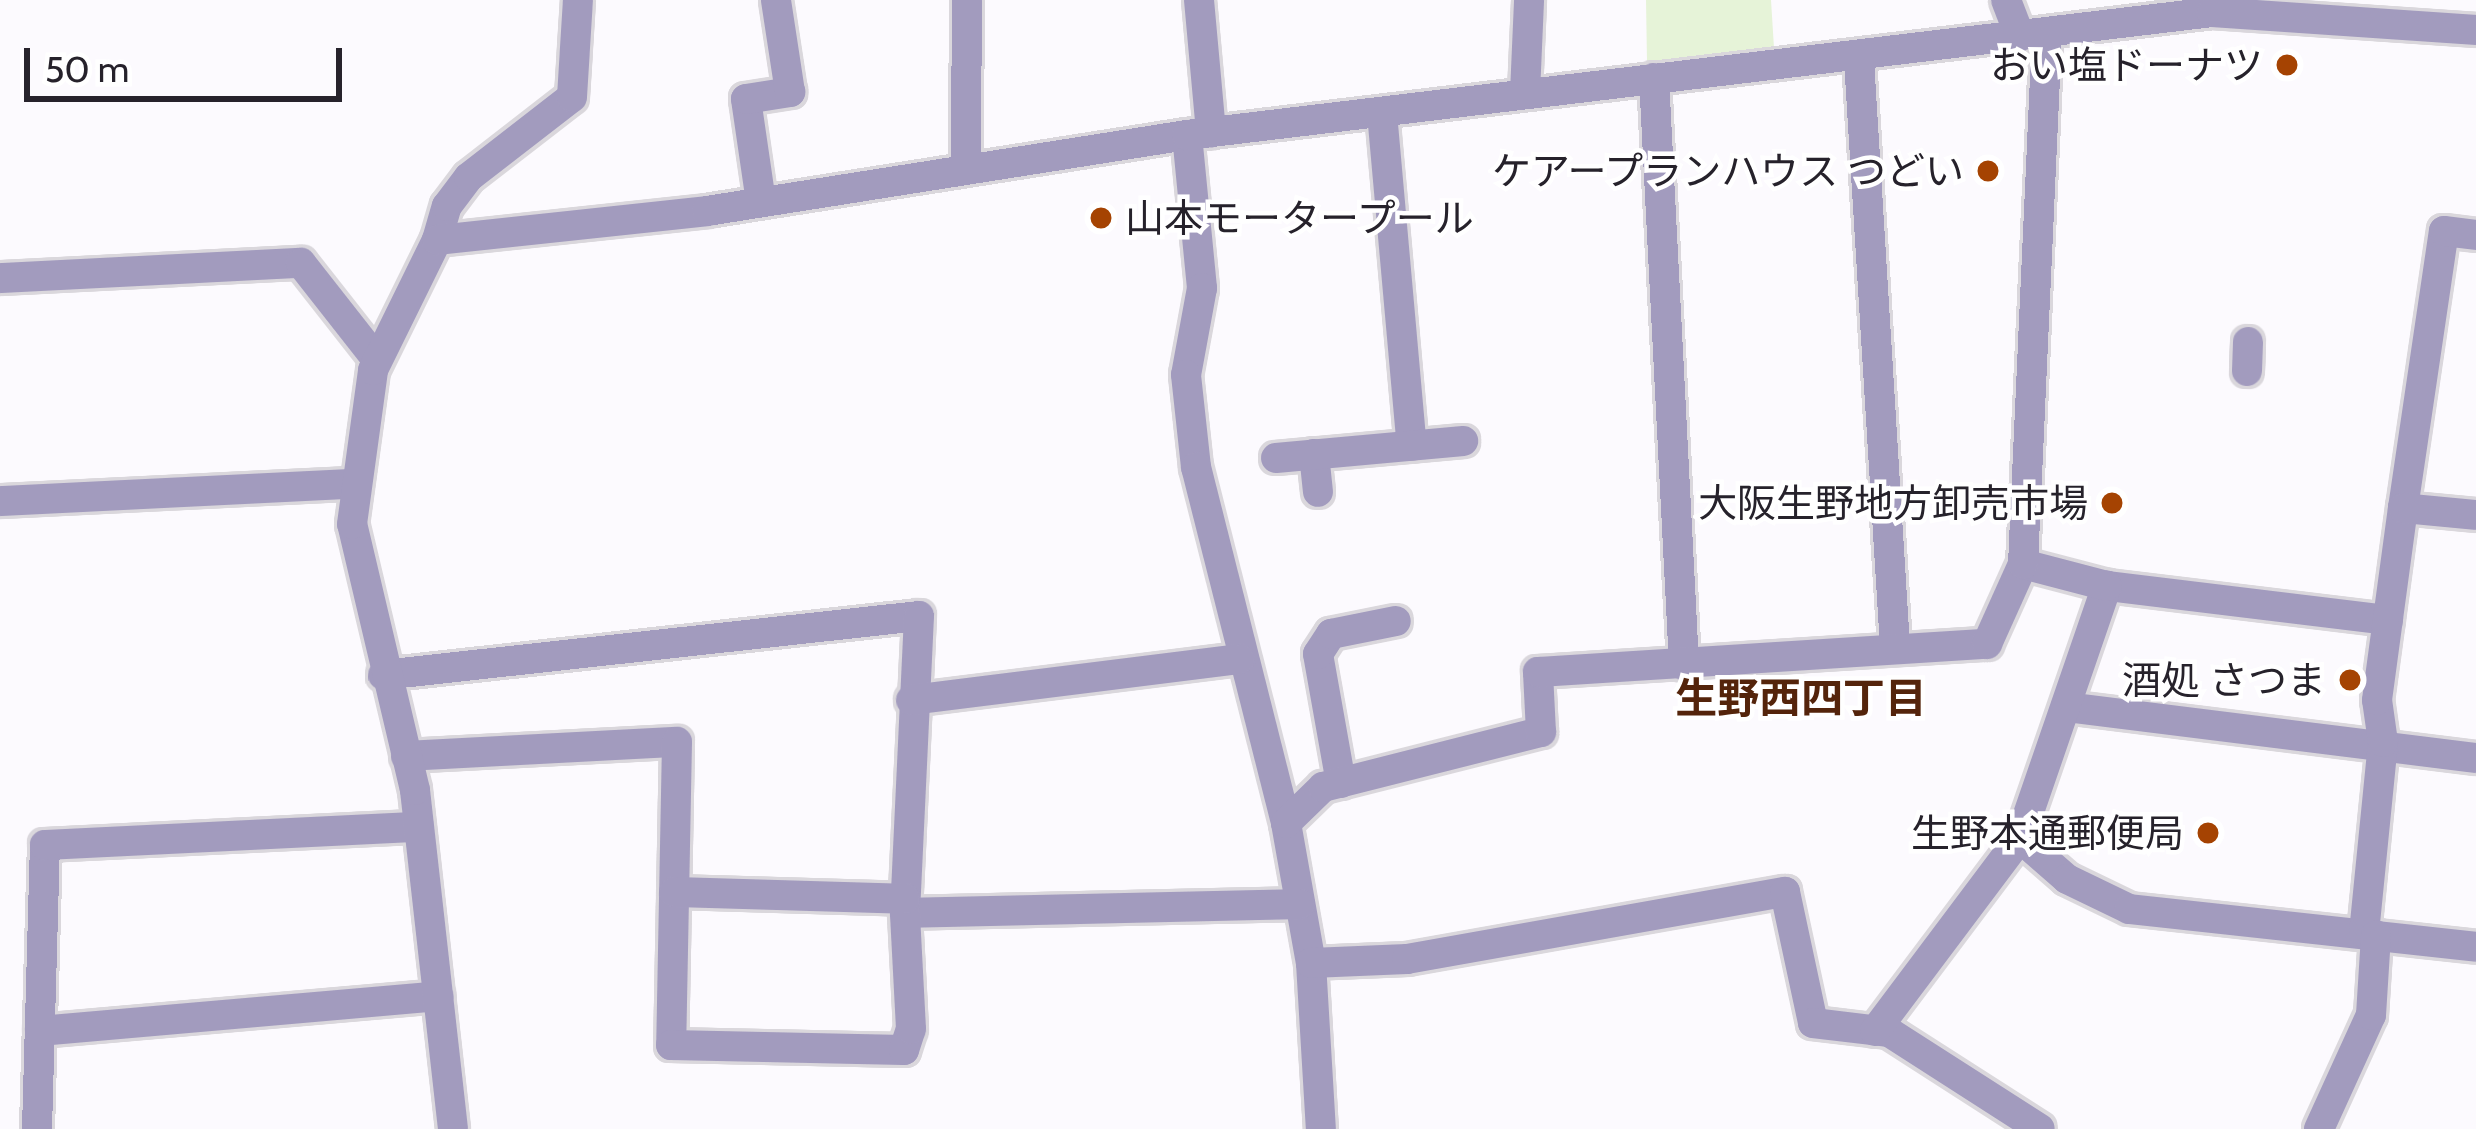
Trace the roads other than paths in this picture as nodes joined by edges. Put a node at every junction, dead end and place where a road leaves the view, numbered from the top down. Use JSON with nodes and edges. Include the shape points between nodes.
{"nodes":[{"id":1,"x":578,"y":0,"type":"edge"},
{"id":2,"x":776,"y":0,"type":"edge"},
{"id":3,"x":967,"y":0,"type":"edge"},
{"id":4,"x":1199,"y":0,"type":"edge"},
{"id":5,"x":1529,"y":0,"type":"edge"},
{"id":6,"x":2006,"y":0,"type":"edge"},
{"id":7,"x":2476,"y":30,"type":"edge"},
{"id":8,"x":2033,"y":35,"type":"junction"},
{"id":9,"x":1859,"y":60,"type":"junction"},
{"id":10,"x":1654,"y":78,"type":"junction"},
{"id":11,"x":1525,"y":93,"type":"junction"},
{"id":12,"x":1382,"y":112,"type":"junction"},
{"id":13,"x":1199,"y":134,"type":"junction"},
{"id":14,"x":966,"y":166,"type":"junction"},
{"id":15,"x":761,"y":202,"type":"junction"},
{"id":16,"x":2476,"y":235,"type":"edge"},
{"id":17,"x":437,"y":240,"type":"junction"},
{"id":18,"x":0,"y":278,"type":"edge"},
{"id":19,"x":377,"y":360,"type":"junction"},
{"id":20,"x":1463,"y":441,"type":"dead end"},
{"id":21,"x":1412,"y":446,"type":"junction"},
{"id":22,"x":1314,"y":454,"type":"junction"},
{"id":23,"x":1276,"y":458,"type":"dead end"},
{"id":24,"x":351,"y":484,"type":"junction"},
{"id":25,"x":1318,"y":492,"type":"dead end"},
{"id":26,"x":0,"y":501,"type":"edge"},
{"id":27,"x":2403,"y":508,"type":"junction"},
{"id":28,"x":2476,"y":515,"type":"edge"},
{"id":29,"x":2023,"y":564,"type":"junction"},
{"id":30,"x":2108,"y":586,"type":"junction"},
{"id":31,"x":1396,"y":620,"type":"dead end"},
{"id":32,"x":2388,"y":620,"type":"junction"},
{"id":33,"x":1895,"y":647,"type":"junction"},
{"id":34,"x":1239,"y":659,"type":"junction"},
{"id":35,"x":1684,"y":665,"type":"junction"},
{"id":36,"x":383,"y":675,"type":"junction"},
{"id":37,"x":911,"y":700,"type":"junction"},
{"id":38,"x":2066,"y":707,"type":"junction"},
{"id":39,"x":2383,"y":742,"type":"junction"},
{"id":40,"x":406,"y":756,"type":"junction"},
{"id":41,"x":2476,"y":758,"type":"edge"},
{"id":42,"x":1341,"y":783,"type":"junction"},
{"id":43,"x":1286,"y":823,"type":"junction"},
{"id":44,"x":419,"y":827,"type":"junction"},
{"id":45,"x":2020,"y":838,"type":"junction"},
{"id":46,"x":674,"y":892,"type":"junction"},
{"id":47,"x":1300,"y":904,"type":"junction"},
{"id":48,"x":905,"y":906,"type":"junction"},
{"id":49,"x":2370,"y":934,"type":"junction"},
{"id":50,"x":2476,"y":947,"type":"edge"},
{"id":51,"x":1311,"y":963,"type":"junction"},
{"id":52,"x":438,"y":996,"type":"junction"},
{"id":53,"x":1875,"y":1030,"type":"junction"},
{"id":54,"x":40,"y":1031,"type":"junction"},
{"id":55,"x":37,"y":1129,"type":"edge"},
{"id":56,"x":453,"y":1129,"type":"edge"},
{"id":57,"x":1321,"y":1129,"type":"edge"},
{"id":58,"x":2040,"y":1129,"type":"edge"},
{"id":59,"x":2319,"y":1129,"type":"edge"}],
"edges":[{"from":1,"to":17,"type":"street","via":[[572,97],[469,177],[447,206]]},
{"from":2,"to":15,"type":"street","via":[[790,92],[746,99]]},
{"from":3,"to":14,"type":"street"},
{"from":4,"to":13,"type":"street"},
{"from":5,"to":11,"type":"street"},
{"from":6,"to":8,"type":"street"},
{"from":7,"to":8,"type":"street","via":[[2212,13]]},
{"from":8,"to":9,"type":"street"},
{"from":8,"to":29,"type":"street"},
{"from":9,"to":10,"type":"street"},
{"from":9,"to":33,"type":"street"},
{"from":10,"to":11,"type":"street"},
{"from":10,"to":35,"type":"street"},
{"from":11,"to":12,"type":"street"},
{"from":12,"to":13,"type":"street"},
{"from":12,"to":21,"type":"street"},
{"from":13,"to":14,"type":"street"},
{"from":13,"to":34,"type":"street","via":[[1202,288],[1186,375],[1196,467]]},
{"from":14,"to":15,"type":"street"},
{"from":15,"to":17,"type":"street"},
{"from":16,"to":27,"type":"street","via":[[2444,231]]},
{"from":17,"to":19,"type":"street"},
{"from":18,"to":19,"type":"street","via":[[301,263]]},
{"from":19,"to":24,"type":"street"},
{"from":20,"to":21,"type":"street"},
{"from":21,"to":22,"type":"street"},
{"from":22,"to":23,"type":"street"},
{"from":22,"to":25,"type":"street"},
{"from":24,"to":26,"type":"street"},
{"from":24,"to":36,"type":"street"},
{"from":27,"to":28,"type":"street"},
{"from":27,"to":32,"type":"street"},
{"from":29,"to":30,"type":"street"},
{"from":29,"to":33,"type":"street","via":[[1987,644]]},
{"from":30,"to":32,"type":"street"},
{"from":30,"to":38,"type":"street"},
{"from":31,"to":42,"type":"street","via":[[1331,634],[1318,654]]},
{"from":32,"to":39,"type":"street","via":[[2378,700]]},
{"from":33,"to":35,"type":"street"},
{"from":34,"to":37,"type":"street"},
{"from":34,"to":43,"type":"street"},
{"from":35,"to":42,"type":"street","via":[[1538,672],[1541,733]]},
{"from":36,"to":37,"type":"street","via":[[919,616]]},
{"from":36,"to":40,"type":"street"},
{"from":37,"to":48,"type":"street"},
{"from":38,"to":39,"type":"street"},
{"from":38,"to":45,"type":"street"},
{"from":39,"to":41,"type":"street"},
{"from":39,"to":49,"type":"street"},
{"from":40,"to":44,"type":"street"},
{"from":40,"to":46,"type":"street","via":[[677,742]]},
{"from":42,"to":43,"type":"street","via":[[1323,787]]},
{"from":43,"to":47,"type":"street"},
{"from":44,"to":52,"type":"street"},
{"from":44,"to":54,"type":"street","via":[[45,845]]},
{"from":45,"to":49,"type":"street","via":[[2067,879],[2129,909]]},
{"from":45,"to":53,"type":"street"},
{"from":46,"to":48,"type":"street"},
{"from":46,"to":48,"type":"street","via":[[671,1045],[904,1050],[911,1029]]},
{"from":47,"to":48,"type":"street"},
{"from":47,"to":51,"type":"street"},
{"from":49,"to":50,"type":"street"},
{"from":49,"to":59,"type":"street","via":[[2372,1015]]},
{"from":51,"to":53,"type":"street","via":[[1407,959],[1785,892],[1813,1023]]},
{"from":51,"to":57,"type":"street"},
{"from":52,"to":54,"type":"street"},
{"from":52,"to":56,"type":"street"},
{"from":53,"to":58,"type":"street"},
{"from":54,"to":55,"type":"street"}]}
